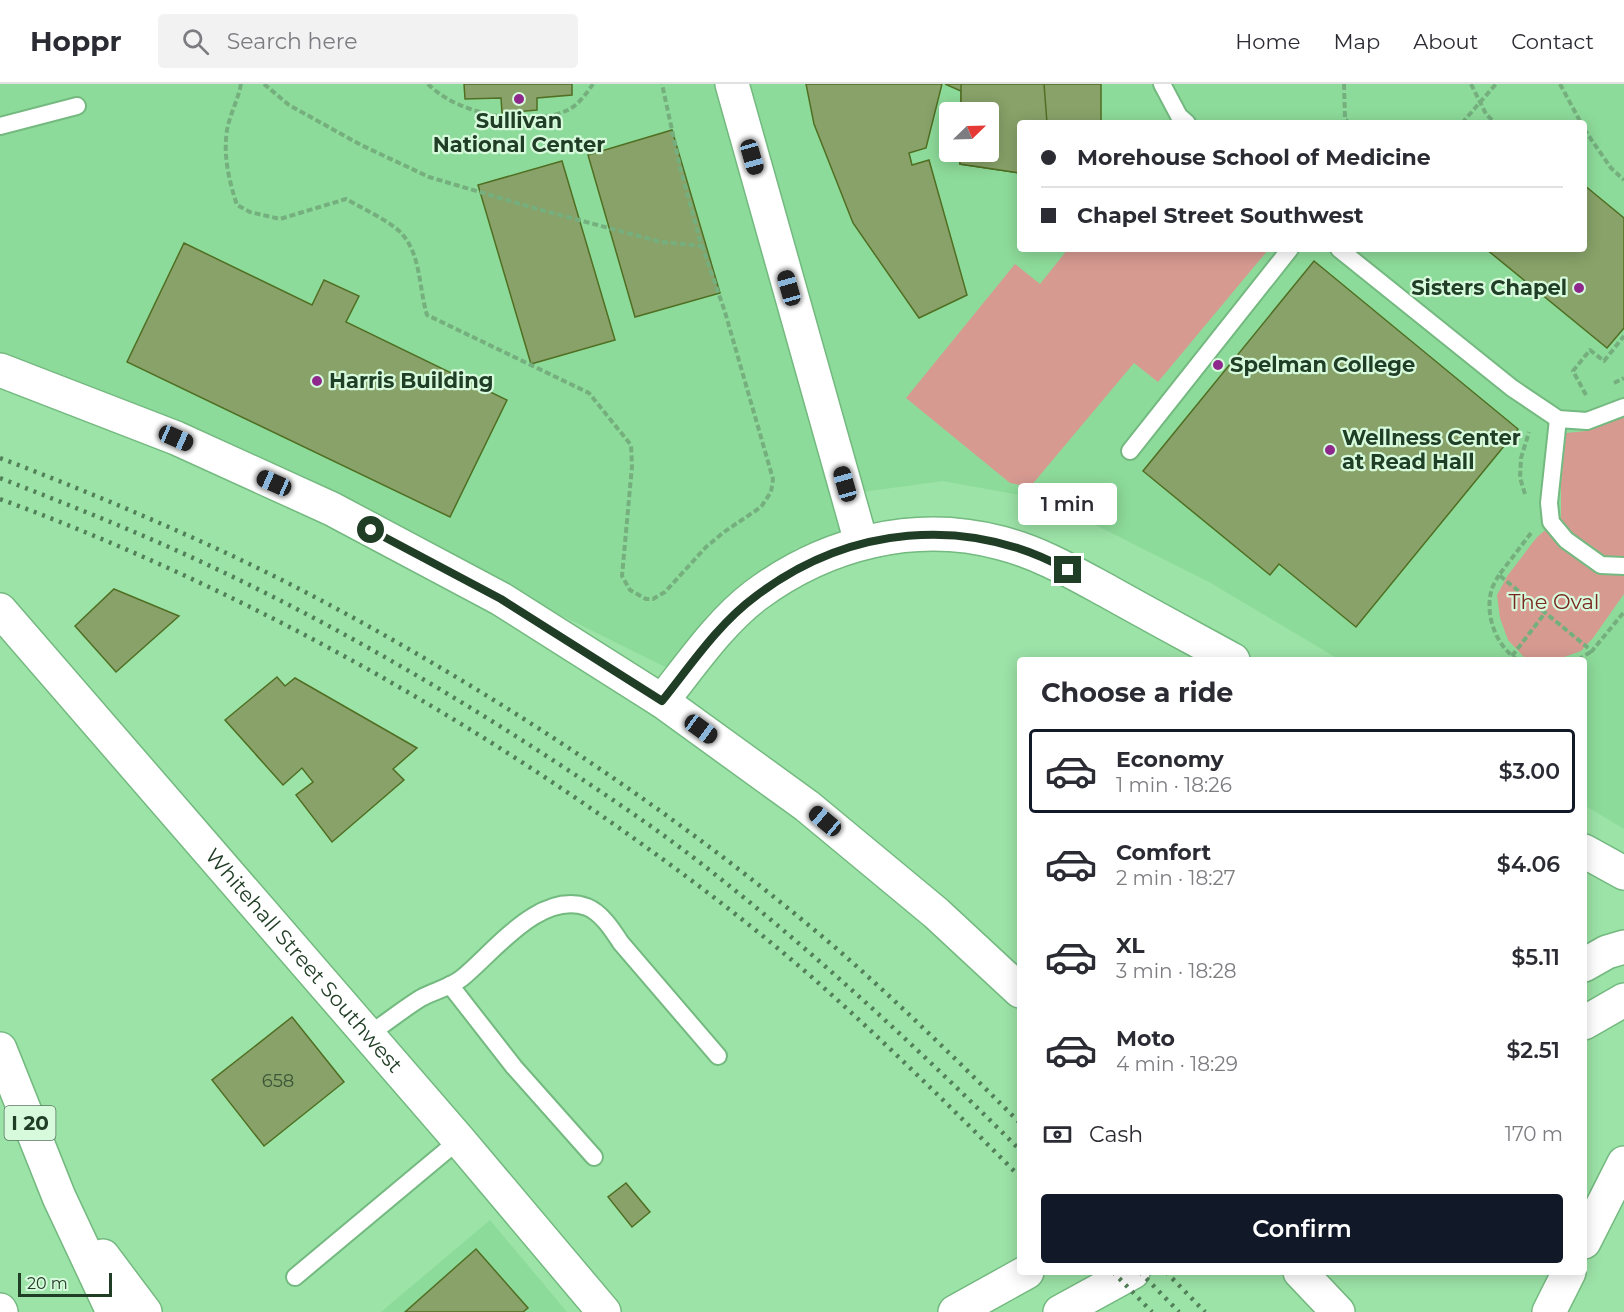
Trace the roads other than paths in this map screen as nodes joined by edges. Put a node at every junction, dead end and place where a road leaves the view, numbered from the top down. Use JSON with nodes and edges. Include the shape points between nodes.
{"nodes":[{"id":1,"x":732,"y":84,"type":"edge"},
{"id":2,"x":1162,"y":84,"type":"edge"},
{"id":3,"x":77,"y":106,"type":"dead end"},
{"id":4,"x":1184,"y":120,"type":"edge"},
{"id":5,"x":0,"y":126,"type":"edge"},
{"id":6,"x":1288,"y":252,"type":"edge"},
{"id":7,"x":1343,"y":252,"type":"edge"},
{"id":8,"x":0,"y":370,"type":"edge"},
{"id":9,"x":1624,"y":407,"type":"edge"},
{"id":10,"x":1558,"y":419,"type":"junction"},
{"id":11,"x":1130,"y":451,"type":"dead end"},
{"id":12,"x":861,"y":542,"type":"junction"},
{"id":13,"x":1624,"y":566,"type":"edge"},
{"id":14,"x":0,"y":610,"type":"edge"},
{"id":15,"x":1227,"y":657,"type":"edge"},
{"id":16,"x":662,"y":701,"type":"junction"},
{"id":17,"x":1587,"y":853,"type":"edge"},
{"id":18,"x":1624,"y":873,"type":"edge"},
{"id":19,"x":1624,"y":947,"type":"edge"},
{"id":20,"x":1587,"y":963,"type":"edge"},
{"id":21,"x":450,"y":985,"type":"junction"},
{"id":22,"x":1017,"y":988,"type":"edge"},
{"id":23,"x":1624,"y":1000,"type":"edge"},
{"id":24,"x":1587,"y":1021,"type":"edge"},
{"id":25,"x":368,"y":1035,"type":"junction"},
{"id":26,"x":0,"y":1049,"type":"edge"},
{"id":27,"x":718,"y":1056,"type":"dead end"},
{"id":28,"x":459,"y":1140,"type":"junction"},
{"id":29,"x":594,"y":1157,"type":"dead end"},
{"id":30,"x":1624,"y":1163,"type":"edge"},
{"id":31,"x":59,"y":1197,"type":"junction"},
{"id":32,"x":1587,"y":1236,"type":"edge"},
{"id":33,"x":1022,"y":1275,"type":"edge"},
{"id":34,"x":1128,"y":1275,"type":"edge"},
{"id":35,"x":1303,"y":1275,"type":"edge"},
{"id":36,"x":1568,"y":1275,"type":"edge"},
{"id":37,"x":294,"y":1277,"type":"dead end"},
{"id":38,"x":601,"y":1311,"type":"edge"},
{"id":39,"x":113,"y":1312,"type":"edge"},
{"id":40,"x":145,"y":1312,"type":"edge"},
{"id":41,"x":956,"y":1312,"type":"edge"},
{"id":42,"x":1060,"y":1312,"type":"edge"},
{"id":43,"x":1338,"y":1312,"type":"edge"},
{"id":44,"x":1549,"y":1312,"type":"edge"}],
"edges":[{"from":1,"to":12,"type":"main road"},
{"from":2,"to":4,"type":"lane"},
{"from":3,"to":5,"type":"lane"},
{"from":6,"to":11,"type":"lane"},
{"from":7,"to":10,"type":"lane","via":[[1512,388]]},
{"from":8,"to":16,"type":"main road","via":[[176,438],[333,509],[501,599]]},
{"from":9,"to":10,"type":"lane","via":[[1587,421]]},
{"from":10,"to":13,"type":"lane","via":[[1549,503],[1551,522],[1566,540],[1600,565]]},
{"from":12,"to":15,"type":"main road","via":[[904,535],[954,534],[1001,543],[1047,559]]},
{"from":12,"to":16,"type":"main road","via":[[807,562],[755,596],[720,629]]},
{"from":14,"to":25,"type":"main road","name":"Whitehall Street Southwest"},
{"from":16,"to":22,"type":"main road","via":[[807,806],[936,913]]},
{"from":17,"to":18,"type":"main road"},
{"from":19,"to":20,"type":"main road"},
{"from":21,"to":25,"type":"lane","via":[[421,998]]},
{"from":21,"to":27,"type":"lane","via":[[536,915],[564,903],[588,908],[610,926]]},
{"from":21,"to":29,"type":"lane"},
{"from":23,"to":24,"type":"main road"},
{"from":25,"to":28,"type":"main road","name":"Whitehall Street Southwest"},
{"from":26,"to":31,"type":"main road","number":"I 20"},
{"from":28,"to":37,"type":"lane"},
{"from":28,"to":38,"type":"main road","name":"Whitehall Street Southwest"},
{"from":30,"to":32,"type":"main road"},
{"from":31,"to":39,"type":"main road","number":"I 20"},
{"from":31,"to":40,"type":"main road"},
{"from":33,"to":41,"type":"main road"},
{"from":34,"to":42,"type":"main road"},
{"from":35,"to":43,"type":"main road"},
{"from":36,"to":44,"type":"main road"}]}
